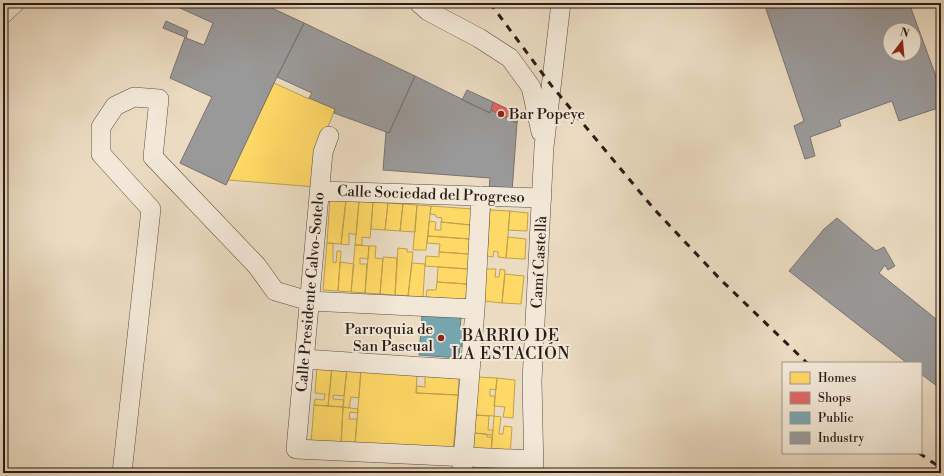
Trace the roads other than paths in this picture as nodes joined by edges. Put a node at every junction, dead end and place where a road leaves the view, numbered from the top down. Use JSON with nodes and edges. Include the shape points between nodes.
{"nodes":[{"id":1,"x":15,"y":3,"type":"edge"},
{"id":2,"x":419,"y":3,"type":"edge"},
{"id":3,"x":561,"y":3,"type":"edge"},
{"id":4,"x":3,"y":14,"type":"edge"},
{"id":5,"x":329,"y":136,"type":"dead end"},
{"id":6,"x":544,"y":147,"type":"junction"},
{"id":7,"x":320,"y":190,"type":"junction"},
{"id":8,"x":481,"y":196,"type":"junction"},
{"id":9,"x":542,"y":198,"type":"junction"},
{"id":10,"x":309,"y":301,"type":"junction"},
{"id":11,"x":475,"y":309,"type":"junction"},
{"id":12,"x":304,"y":359,"type":"junction"},
{"id":13,"x":470,"y":370,"type":"junction"},
{"id":14,"x":463,"y":465,"type":"edge"},
{"id":15,"x":534,"y":466,"type":"edge"},
{"id":16,"x":122,"y":473,"type":"edge"}],
"edges":[{"from":1,"to":4,"type":"street"},
{"from":2,"to":6,"type":"street","via":[[428,11],[510,58],[531,87]]},
{"from":3,"to":6,"type":"street"},
{"from":5,"to":7,"type":"street","name":"Calle Presidente Calvo-Sotelo","via":[[323,152]]},
{"from":6,"to":9,"type":"street","name":"Camí Castellà"},
{"from":7,"to":8,"type":"street","name":"Calle Sociedad del Progreso"},
{"from":7,"to":10,"type":"street","name":"Calle Presidente Calvo-Sotelo"},
{"from":8,"to":9,"type":"street","name":"Calle Sociedad del Progreso"},
{"from":8,"to":11,"type":"street"},
{"from":9,"to":15,"type":"street","name":"Camí Castellà","via":[[532,381]]},
{"from":10,"to":11,"type":"street"},
{"from":10,"to":12,"type":"street","name":"Calle Presidente Calvo-Sotelo"},
{"from":10,"to":16,"type":"street","via":[[275,291],[257,266],[153,157],[159,99],[134,97],[115,106],[101,127],[101,154],[151,209]]},
{"from":11,"to":13,"type":"street"},
{"from":12,"to":13,"type":"street"},
{"from":12,"to":14,"type":"street","name":"Calle Presidente Calvo-Sotelo","via":[[296,449]]},
{"from":13,"to":14,"type":"street"},
{"from":14,"to":15,"type":"street"}]}
